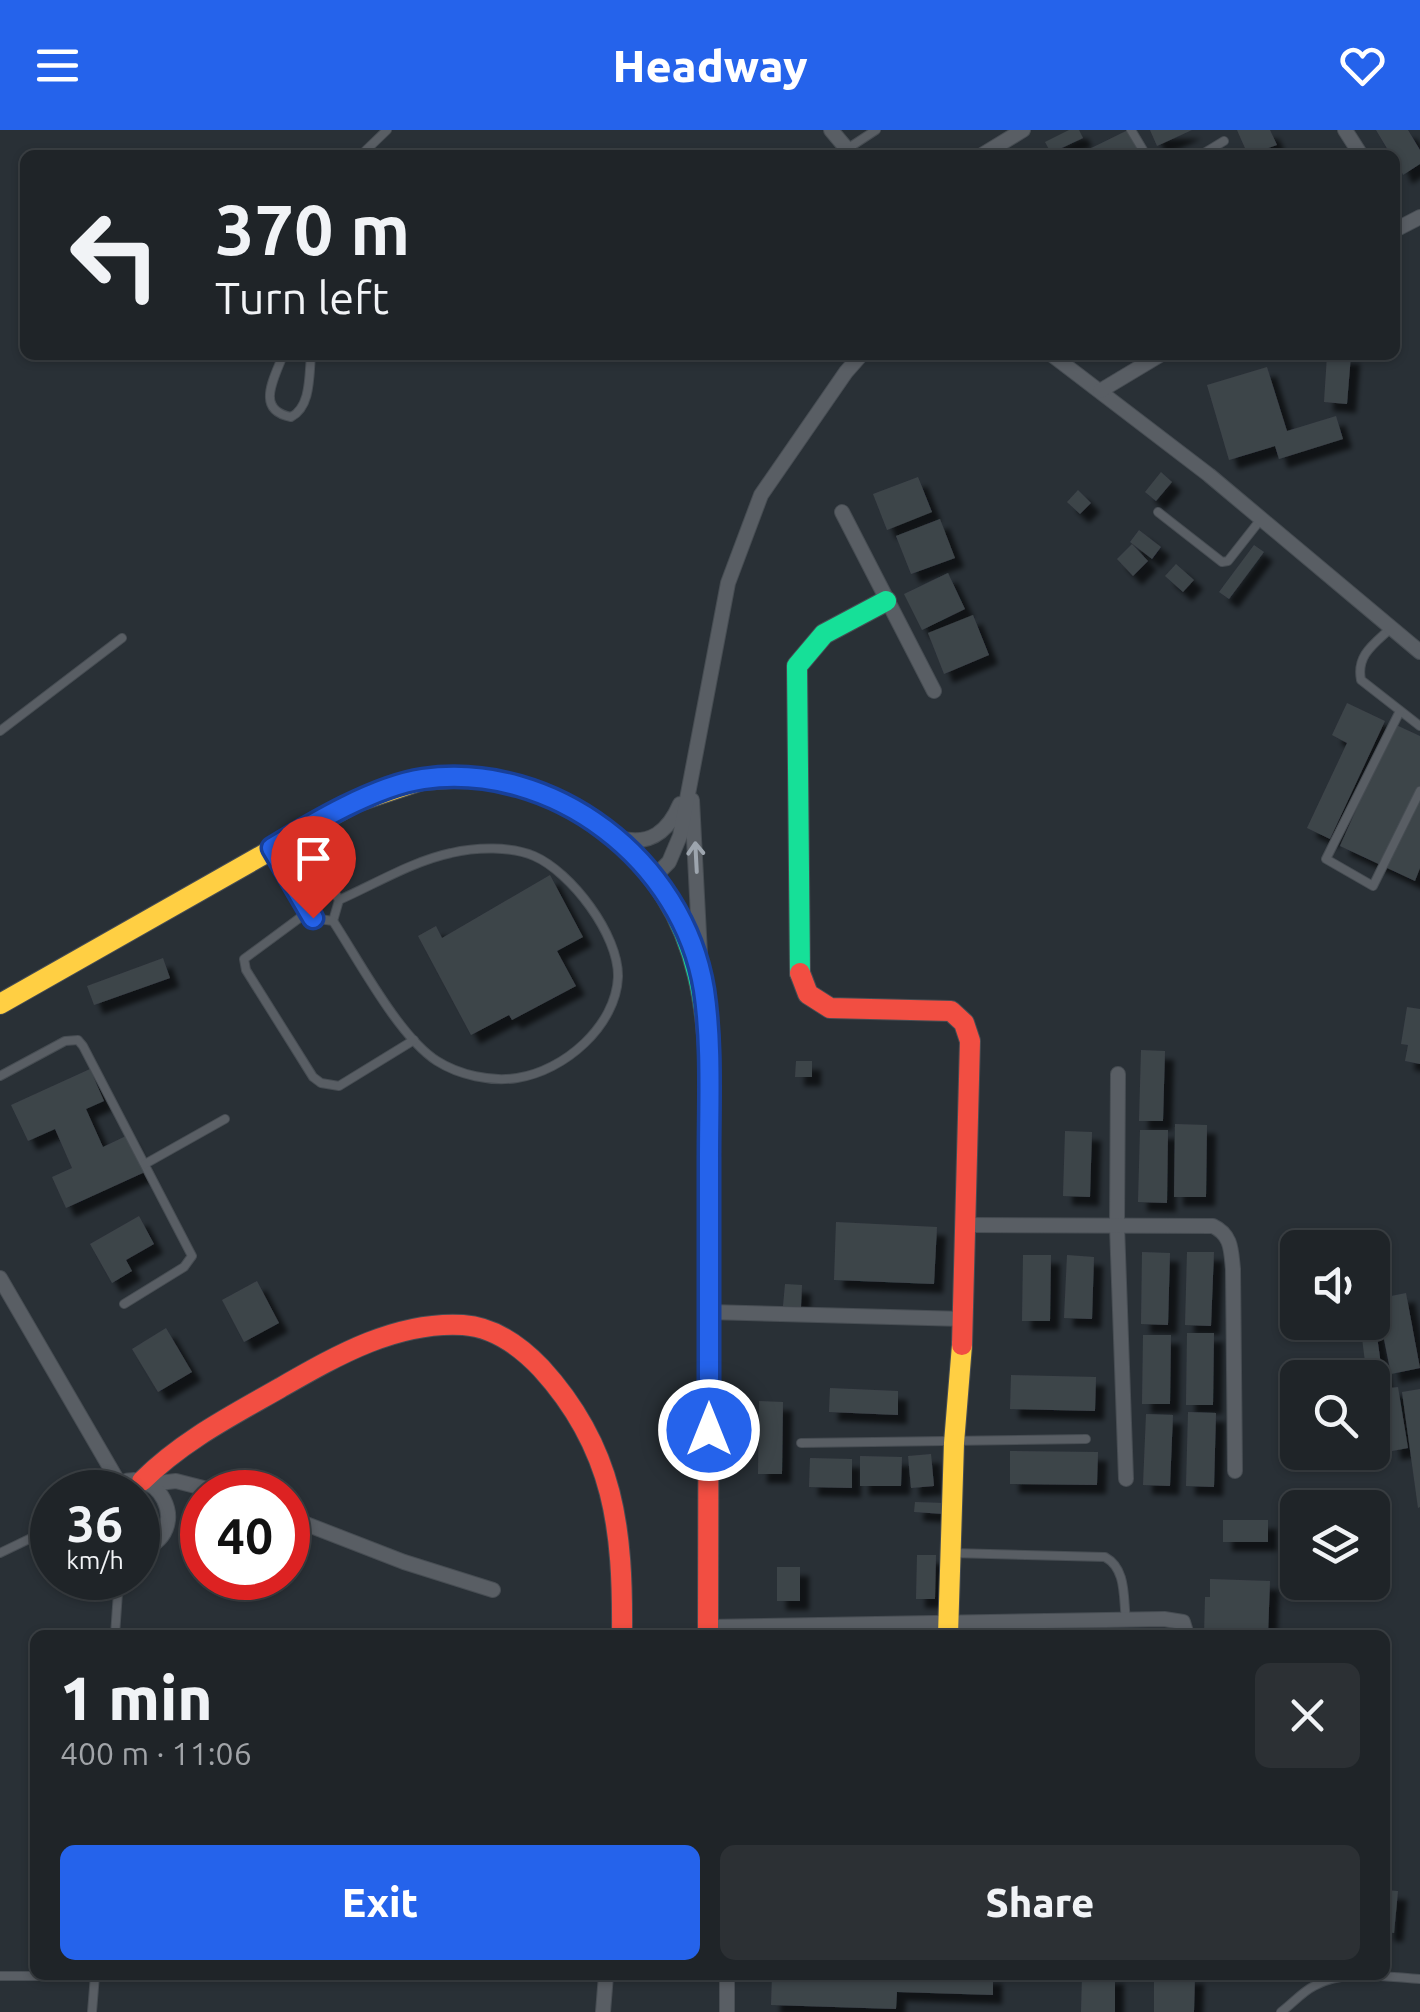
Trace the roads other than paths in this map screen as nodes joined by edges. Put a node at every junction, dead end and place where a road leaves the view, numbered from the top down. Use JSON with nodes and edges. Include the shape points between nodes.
{"nodes":[{"id":1,"x":386,"y":130,"type":"edge"},
{"id":2,"x":830,"y":130,"type":"edge"},
{"id":3,"x":876,"y":130,"type":"edge"},
{"id":4,"x":1023,"y":130,"type":"edge"},
{"id":5,"x":1224,"y":140,"type":"dead end"},
{"id":6,"x":366,"y":150,"type":"edge"},
{"id":7,"x":847,"y":150,"type":"edge"},
{"id":8,"x":851,"y":150,"type":"edge"},
{"id":9,"x":990,"y":150,"type":"edge"},
{"id":10,"x":1209,"y":150,"type":"edge"},
{"id":11,"x":281,"y":360,"type":"edge"},
{"id":12,"x":310,"y":360,"type":"edge"},
{"id":13,"x":857,"y":360,"type":"edge"},
{"id":14,"x":1059,"y":360,"type":"edge"},
{"id":15,"x":1152,"y":360,"type":"edge"},
{"id":16,"x":1100,"y":391,"type":"junction"},
{"id":17,"x":842,"y":512,"type":"dead end"},
{"id":18,"x":1158,"y":512,"type":"dead end"},
{"id":19,"x":1261,"y":519,"type":"junction"},
{"id":20,"x":886,"y":601,"type":"junction"},
{"id":21,"x":1391,"y":628,"type":"junction"},
{"id":22,"x":122,"y":638,"type":"dead end"},
{"id":23,"x":1420,"y":652,"type":"edge"},
{"id":24,"x":934,"y":691,"type":"dead end"},
{"id":25,"x":1400,"y":710,"type":"junction"},
{"id":26,"x":1420,"y":726,"type":"edge"},
{"id":27,"x":0,"y":731,"type":"edge"},
{"id":28,"x":690,"y":783,"type":"junction"},
{"id":29,"x":1420,"y":791,"type":"edge"},
{"id":30,"x":300,"y":831,"type":"junction"},
{"id":31,"x":618,"y":838,"type":"junction"},
{"id":32,"x":272,"y":848,"type":"junction"},
{"id":33,"x":653,"y":878,"type":"junction"},
{"id":34,"x":339,"y":900,"type":"junction"},
{"id":35,"x":308,"y":911,"type":"junction"},
{"id":36,"x":333,"y":921,"type":"junction"},
{"id":37,"x":704,"y":989,"type":"junction"},
{"id":38,"x":0,"y":1004,"type":"edge"},
{"id":39,"x":414,"y":1040,"type":"junction"},
{"id":40,"x":1118,"y":1074,"type":"dead end"},
{"id":41,"x":0,"y":1076,"type":"edge"},
{"id":42,"x":225,"y":1119,"type":"dead end"},
{"id":43,"x":146,"y":1164,"type":"junction"},
{"id":44,"x":967,"y":1225,"type":"junction"},
{"id":45,"x":1116,"y":1226,"type":"junction"},
{"id":46,"x":0,"y":1278,"type":"edge"},
{"id":47,"x":124,"y":1304,"type":"dead end"},
{"id":48,"x":709,"y":1312,"type":"junction"},
{"id":49,"x":964,"y":1319,"type":"junction"},
{"id":50,"x":1086,"y":1439,"type":"dead end"},
{"id":51,"x":954,"y":1442,"type":"junction"},
{"id":52,"x":801,"y":1443,"type":"dead end"},
{"id":53,"x":103,"y":1470,"type":"edge"},
{"id":54,"x":155,"y":1470,"type":"edge"},
{"id":55,"x":1235,"y":1471,"type":"dead end"},
{"id":56,"x":1126,"y":1479,"type":"dead end"},
{"id":57,"x":160,"y":1493,"type":"edge"},
{"id":58,"x":310,"y":1526,"type":"edge"},
{"id":59,"x":160,"y":1538,"type":"edge"},
{"id":60,"x":30,"y":1539,"type":"edge"},
{"id":61,"x":0,"y":1553,"type":"edge"},
{"id":62,"x":952,"y":1554,"type":"junction"},
{"id":63,"x":492,"y":1590,"type":"dead end"},
{"id":64,"x":118,"y":1600,"type":"edge"},
{"id":65,"x":1126,"y":1620,"type":"junction"},
{"id":66,"x":948,"y":1629,"type":"edge"},
{"id":67,"x":116,"y":1630,"type":"edge"},
{"id":68,"x":622,"y":1630,"type":"edge"},
{"id":69,"x":708,"y":1630,"type":"edge"},
{"id":70,"x":828,"y":1630,"type":"edge"},
{"id":71,"x":1185,"y":1630,"type":"edge"},
{"id":72,"x":0,"y":1976,"type":"edge"},
{"id":73,"x":30,"y":1976,"type":"edge"},
{"id":74,"x":1390,"y":1977,"type":"edge"},
{"id":75,"x":1420,"y":1979,"type":"edge"},
{"id":76,"x":94,"y":1980,"type":"edge"},
{"id":77,"x":606,"y":1980,"type":"edge"},
{"id":78,"x":726,"y":1980,"type":"edge"},
{"id":79,"x":1329,"y":1980,"type":"edge"},
{"id":80,"x":92,"y":2012,"type":"edge"},
{"id":81,"x":603,"y":2012,"type":"edge"},
{"id":82,"x":727,"y":2012,"type":"edge"},
{"id":83,"x":1282,"y":2012,"type":"edge"}],
"edges":[{"from":1,"to":6,"type":"lane"},
{"from":2,"to":7,"type":"street"},
{"from":3,"to":8,"type":"lane"},
{"from":4,"to":9,"type":"street"},
{"from":5,"to":10,"type":"lane"},
{"from":11,"to":12,"type":"lane","via":[[271,407],[291,417],[304,403]]},
{"from":13,"to":28,"type":"street","via":[[761,495],[728,583]]},
{"from":14,"to":16,"type":"street"},
{"from":15,"to":16,"type":"street"},
{"from":16,"to":19,"type":"street"},
{"from":17,"to":20,"type":"street"},
{"from":18,"to":19,"type":"lane","via":[[1222,562]]},
{"from":19,"to":21,"type":"street"},
{"from":20,"to":24,"type":"street"},
{"from":20,"to":44,"type":"street","via":[[830,629],[797,666],[799,967],[808,994],[830,1008],[934,1009],[960,1016],[970,1041]]},
{"from":21,"to":23,"type":"street"},
{"from":21,"to":25,"type":"lane","via":[[1358,668],[1361,680]]},
{"from":22,"to":27,"type":"lane"},
{"from":25,"to":26,"type":"lane"},
{"from":25,"to":29,"type":"lane","via":[[1326,859],[1373,886]]},
{"from":28,"to":31,"type":"street","via":[[672,824],[659,834]]},
{"from":28,"to":33,"type":"street","via":[[670,862]]},
{"from":37,"to":28,"type":"street","one_way":true},
{"from":30,"to":31,"type":"street","via":[[390,788],[423,779],[480,778],[534,790],[580,810]]},
{"from":30,"to":32,"type":"street"},
{"from":30,"to":34,"type":"lane"},
{"from":31,"to":33,"type":"street"},
{"from":32,"to":35,"type":"lane"},
{"from":32,"to":38,"type":"street"},
{"from":33,"to":37,"type":"street","via":[[678,914]]},
{"from":34,"to":36,"type":"lane"},
{"from":34,"to":39,"type":"lane","via":[[450,853],[494,848],[533,855],[564,876],[597,917],[618,976],[610,1011],[570,1052],[518,1078],[487,1078],[458,1072]]},
{"from":35,"to":36,"type":"lane"},
{"from":35,"to":39,"type":"lane","via":[[244,958],[313,1076],[339,1086]]},
{"from":36,"to":39,"type":"lane"},
{"from":37,"to":48,"type":"street"},
{"from":40,"to":45,"type":"street"},
{"from":41,"to":43,"type":"lane","via":[[65,1040],[78,1040]]},
{"from":42,"to":43,"type":"lane"},
{"from":43,"to":47,"type":"lane","via":[[192,1256]]},
{"from":44,"to":45,"type":"street"},
{"from":44,"to":49,"type":"street"},
{"from":45,"to":55,"type":"street","via":[[1213,1226],[1230,1242]]},
{"from":45,"to":56,"type":"street"},
{"from":46,"to":53,"type":"street"},
{"from":48,"to":49,"type":"street"},
{"from":48,"to":69,"type":"street"},
{"from":49,"to":51,"type":"street"},
{"from":50,"to":51,"type":"lane"},
{"from":51,"to":52,"type":"lane"},
{"from":51,"to":62,"type":"street"},
{"from":54,"to":68,"type":"street","via":[[192,1439],[367,1343],[464,1325],[494,1332],[550,1377],[602,1452],[618,1510]]},
{"from":57,"to":59,"type":"street","via":[[169,1516]]},
{"from":58,"to":63,"type":"street"},
{"from":60,"to":61,"type":"lane"},
{"from":62,"to":65,"type":"lane","via":[[1105,1557],[1120,1572]]},
{"from":62,"to":66,"type":"street"},
{"from":64,"to":67,"type":"lane"},
{"from":65,"to":66,"type":"street"},
{"from":65,"to":71,"type":"street","via":[[1176,1620]]},
{"from":66,"to":70,"type":"street"},
{"from":72,"to":73,"type":"lane"},
{"from":74,"to":75,"type":"lane"},
{"from":76,"to":80,"type":"lane"},
{"from":77,"to":81,"type":"street"},
{"from":78,"to":82,"type":"street"},
{"from":79,"to":83,"type":"lane"}]}
